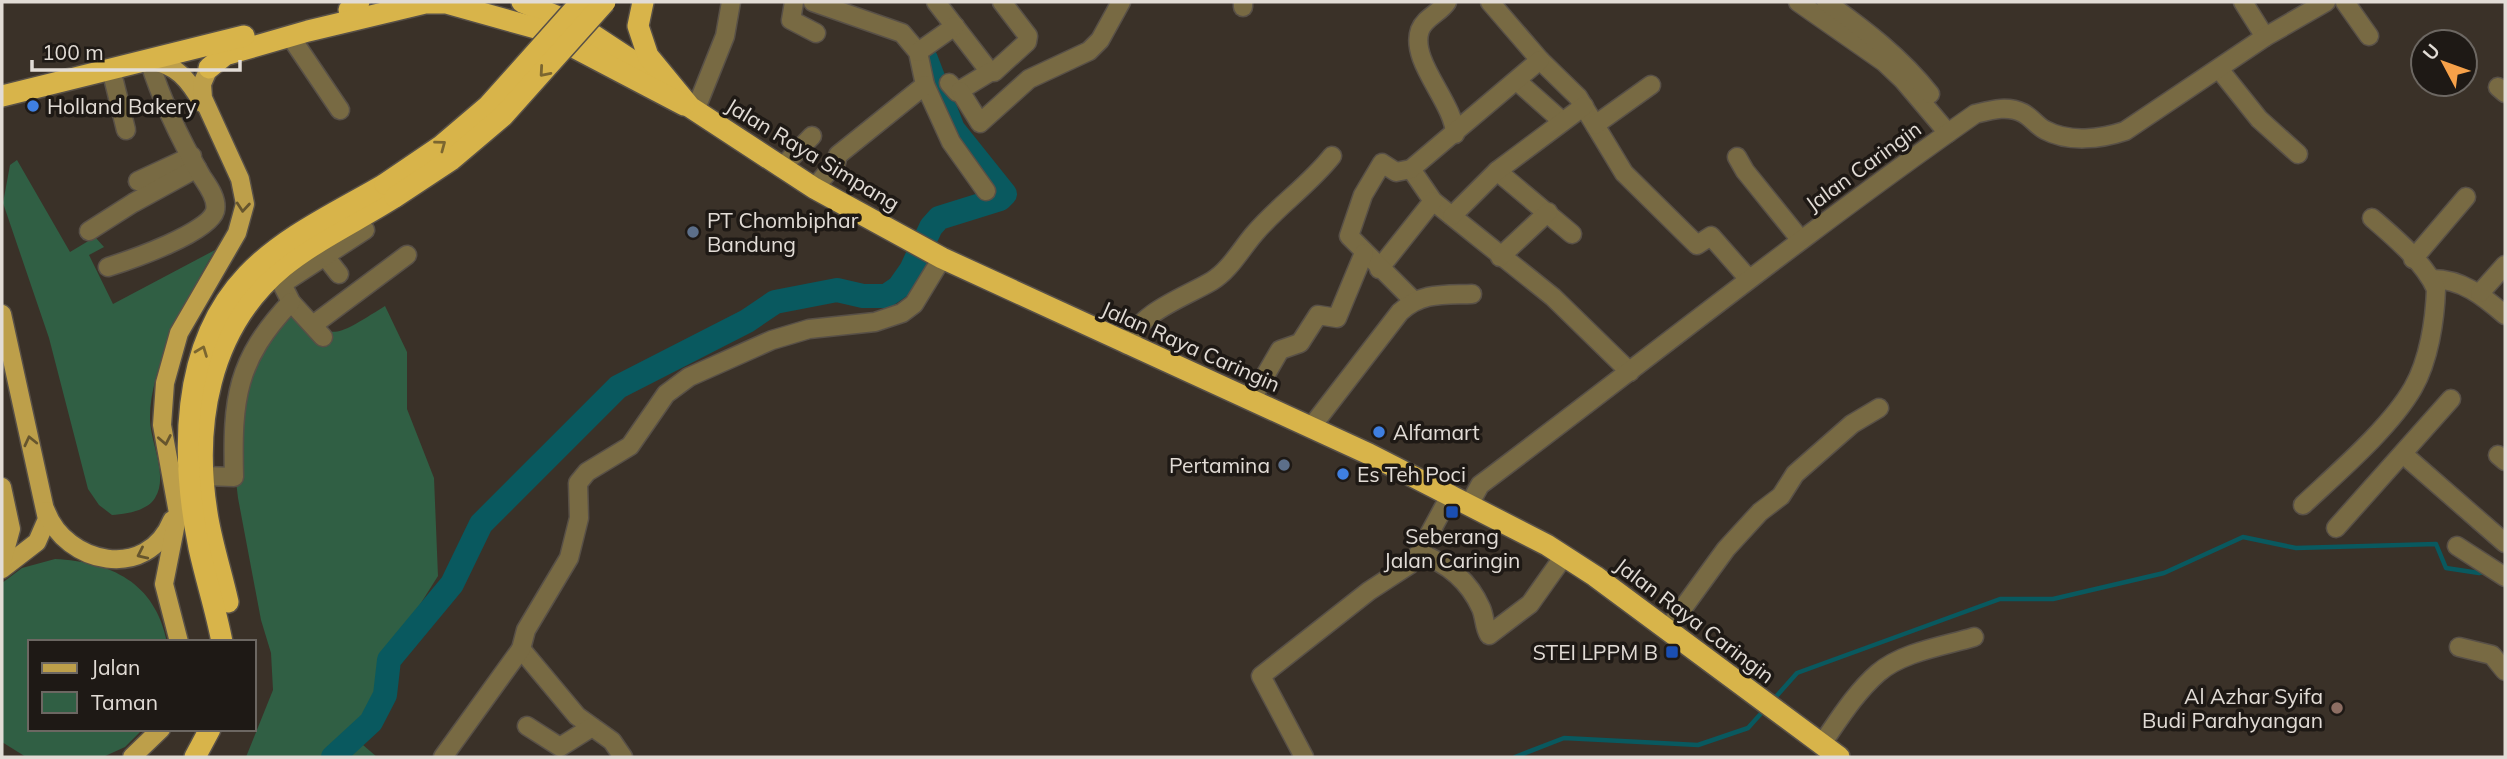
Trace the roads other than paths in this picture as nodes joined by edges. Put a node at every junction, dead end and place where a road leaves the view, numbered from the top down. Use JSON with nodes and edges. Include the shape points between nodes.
{"nodes":[{"id":1,"x":374,"y":2,"type":"edge"},
{"id":2,"x":523,"y":2,"type":"edge"},
{"id":3,"x":581,"y":2,"type":"edge"},
{"id":4,"x":596,"y":2,"type":"edge"},
{"id":5,"x":605,"y":2,"type":"edge"},
{"id":6,"x":617,"y":2,"type":"edge"},
{"id":7,"x":642,"y":2,"type":"edge"},
{"id":8,"x":731,"y":2,"type":"edge"},
{"id":9,"x":794,"y":2,"type":"edge"},
{"id":10,"x":813,"y":2,"type":"edge"},
{"id":11,"x":936,"y":2,"type":"edge"},
{"id":12,"x":1002,"y":2,"type":"edge"},
{"id":13,"x":1121,"y":2,"type":"edge"},
{"id":14,"x":1447,"y":2,"type":"edge"},
{"id":15,"x":1490,"y":2,"type":"edge"},
{"id":16,"x":1826,"y":2,"type":"edge"},
{"id":17,"x":2243,"y":2,"type":"edge"},
{"id":18,"x":2344,"y":2,"type":"edge"},
{"id":19,"x":1805,"y":4,"type":"edge"},
{"id":20,"x":2314,"y":4,"type":"edge"},
{"id":21,"x":354,"y":6,"type":"edge"},
{"id":22,"x":548,"y":14,"type":"edge"},
{"id":23,"x":955,"y":26,"type":"junction"},
{"id":24,"x":816,"y":33,"type":"dead end"},
{"id":25,"x":289,"y":36,"type":"junction"},
{"id":26,"x":2369,"y":36,"type":"dead end"},
{"id":27,"x":2265,"y":37,"type":"junction"},
{"id":28,"x":918,"y":52,"type":"junction"},
{"id":29,"x":607,"y":54,"type":"junction"},
{"id":30,"x":149,"y":60,"type":"junction"},
{"id":31,"x":1540,"y":60,"type":"junction"},
{"id":32,"x":209,"y":68,"type":"joint"},
{"id":33,"x":111,"y":69,"type":"junction"},
{"id":34,"x":2219,"y":69,"type":"junction"},
{"id":35,"x":990,"y":72,"type":"junction"},
{"id":36,"x":1517,"y":81,"type":"junction"},
{"id":37,"x":925,"y":85,"type":"junction"},
{"id":38,"x":1651,"y":85,"type":"dead end"},
{"id":39,"x":2,"y":96,"type":"edge"},
{"id":40,"x":682,"y":102,"type":"junction"},
{"id":41,"x":1584,"y":106,"type":"junction"},
{"id":42,"x":340,"y":110,"type":"dead end"},
{"id":43,"x":1562,"y":121,"type":"junction"},
{"id":44,"x":1595,"y":125,"type":"junction"},
{"id":45,"x":126,"y":130,"type":"dead end"},
{"id":46,"x":1952,"y":130,"type":"junction"},
{"id":47,"x":1455,"y":134,"type":"junction"},
{"id":48,"x":812,"y":136,"type":"dead end"},
{"id":49,"x":223,"y":143,"type":"junction"},
{"id":50,"x":2298,"y":154,"type":"dead end"},
{"id":51,"x":1332,"y":156,"type":"dead end"},
{"id":52,"x":1737,"y":157,"type":"dead end"},
{"id":53,"x":195,"y":162,"type":"junction"},
{"id":54,"x":782,"y":168,"type":"junction"},
{"id":55,"x":1411,"y":169,"type":"junction"},
{"id":56,"x":1496,"y":171,"type":"junction"},
{"id":57,"x":138,"y":181,"type":"dead end"},
{"id":58,"x":814,"y":188,"type":"junction"},
{"id":59,"x":390,"y":190,"type":"junction"},
{"id":60,"x":986,"y":191,"type":"dead end"},
{"id":61,"x":2466,"y":197,"type":"dead end"},
{"id":62,"x":1433,"y":201,"type":"junction"},
{"id":63,"x":1548,"y":212,"type":"junction"},
{"id":64,"x":1452,"y":216,"type":"junction"},
{"id":65,"x":2372,"y":218,"type":"dead end"},
{"id":66,"x":365,"y":230,"type":"dead end"},
{"id":67,"x":89,"y":231,"type":"dead end"},
{"id":68,"x":1572,"y":234,"type":"dead end"},
{"id":69,"x":1801,"y":239,"type":"junction"},
{"id":70,"x":911,"y":241,"type":"joint"},
{"id":71,"x":1364,"y":253,"type":"junction"},
{"id":72,"x":324,"y":255,"type":"junction"},
{"id":73,"x":407,"y":255,"type":"dead end"},
{"id":74,"x":939,"y":256,"type":"junction"},
{"id":75,"x":1500,"y":257,"type":"junction"},
{"id":76,"x":2413,"y":259,"type":"junction"},
{"id":77,"x":2505,"y":265,"type":"edge"},
{"id":78,"x":108,"y":267,"type":"dead end"},
{"id":79,"x":1379,"y":269,"type":"junction"},
{"id":80,"x":340,"y":274,"type":"dead end"},
{"id":81,"x":1748,"y":278,"type":"junction"},
{"id":82,"x":2432,"y":279,"type":"junction"},
{"id":83,"x":2480,"y":293,"type":"junction"},
{"id":84,"x":1472,"y":294,"type":"dead end"},
{"id":85,"x":1413,"y":300,"type":"junction"},
{"id":86,"x":291,"y":302,"type":"junction"},
{"id":87,"x":2,"y":313,"type":"edge"},
{"id":88,"x":2505,"y":314,"type":"edge"},
{"id":89,"x":1127,"y":345,"type":"junction"},
{"id":90,"x":1630,"y":372,"type":"junction"},
{"id":91,"x":2451,"y":399,"type":"dead end"},
{"id":92,"x":1251,"y":400,"type":"junction"},
{"id":93,"x":1879,"y":408,"type":"dead end"},
{"id":94,"x":1311,"y":426,"type":"junction"},
{"id":95,"x":2403,"y":454,"type":"junction"},
{"id":96,"x":173,"y":475,"type":"junction"},
{"id":97,"x":205,"y":476,"type":"junction"},
{"id":98,"x":2,"y":487,"type":"edge"},
{"id":99,"x":1460,"y":500,"type":"junction"},
{"id":100,"x":2303,"y":505,"type":"dead end"},
{"id":101,"x":45,"y":507,"type":"junction"},
{"id":102,"x":2336,"y":528,"type":"dead end"},
{"id":103,"x":2505,"y":543,"type":"edge"},
{"id":104,"x":2457,"y":546,"type":"dead end"},
{"id":105,"x":1419,"y":554,"type":"junction"},
{"id":106,"x":1564,"y":556,"type":"junction"},
{"id":107,"x":2481,"y":561,"type":"junction"},
{"id":108,"x":2,"y":562,"type":"edge"},
{"id":109,"x":2,"y":569,"type":"edge"},
{"id":110,"x":2504,"y":576,"type":"edge"},
{"id":111,"x":1667,"y":630,"type":"junction"},
{"id":112,"x":1974,"y":637,"type":"dead end"},
{"id":113,"x":178,"y":640,"type":"edge"},
{"id":114,"x":222,"y":640,"type":"edge"},
{"id":115,"x":236,"y":640,"type":"edge"},
{"id":116,"x":2459,"y":647,"type":"dead end"},
{"id":117,"x":521,"y":649,"type":"junction"},
{"id":118,"x":2505,"y":671,"type":"edge"},
{"id":119,"x":527,"y":726,"type":"dead end"},
{"id":120,"x":593,"y":727,"type":"junction"},
{"id":121,"x":159,"y":731,"type":"edge"},
{"id":122,"x":209,"y":731,"type":"edge"},
{"id":123,"x":223,"y":731,"type":"edge"},
{"id":124,"x":1821,"y":745,"type":"junction"},
{"id":125,"x":132,"y":757,"type":"edge"},
{"id":126,"x":195,"y":757,"type":"edge"},
{"id":127,"x":209,"y":757,"type":"edge"},
{"id":128,"x":443,"y":757,"type":"edge"},
{"id":129,"x":623,"y":757,"type":"edge"},
{"id":130,"x":1304,"y":757,"type":"edge"},
{"id":131,"x":1839,"y":757,"type":"edge"}],
"edges":[{"from":1,"to":21,"type":"highway"},
{"from":2,"to":22,"type":"highway"},
{"from":59,"to":3,"type":"highway","one_way":true,"bridge":true,"via":[[488,106]]},
{"from":4,"to":6,"type":"highway"},
{"from":5,"to":59,"type":"highway","one_way":true,"bridge":true,"via":[[503,116],[452,160]]},
{"from":7,"to":29,"type":"highway"},
{"from":7,"to":40,"type":"highway","via":[[638,26],[642,42]]},
{"from":8,"to":40,"type":"street","via":[[725,36]]},
{"from":9,"to":24,"type":"street","via":[[792,21]]},
{"from":10,"to":28,"type":"street","via":[[902,33]]},
{"from":11,"to":23,"type":"street"},
{"from":12,"to":35,"type":"street","via":[[1029,39]]},
{"from":13,"to":35,"type":"street","via":[[1089,51],[1029,79],[980,123],[955,87]]},
{"from":14,"to":47,"type":"street","via":[[1424,23],[1419,38]]},
{"from":15,"to":31,"type":"street"},
{"from":16,"to":46,"type":"street","via":[[1871,34],[1914,74]]},
{"from":17,"to":27,"type":"street"},
{"from":18,"to":26,"type":"street"},
{"from":19,"to":46,"type":"street","via":[[1884,62]]},
{"from":20,"to":27,"type":"street","name":"Jalan Caringin"},
{"from":21,"to":30,"type":"highway"},
{"from":22,"to":25,"type":"highway","via":[[425,3]]},
{"from":22,"to":29,"type":"highway","name":"Jalan Raya Simpang"},
{"from":23,"to":28,"type":"street"},
{"from":23,"to":35,"type":"street"},
{"from":25,"to":32,"type":"highway","via":[[225,55]]},
{"from":25,"to":42,"type":"street"},
{"from":27,"to":34,"type":"street","name":"Jalan Caringin"},
{"from":28,"to":37,"type":"street"},
{"from":29,"to":40,"type":"highway","name":"Jalan Raya Simpang"},
{"from":30,"to":33,"type":"highway"},
{"from":30,"to":49,"type":"main road","via":[[167,64],[183,76]]},
{"from":30,"to":53,"type":"street","via":[[175,130]]},
{"from":31,"to":36,"type":"street"},
{"from":31,"to":41,"type":"street","via":[[1569,85]]},
{"from":32,"to":49,"type":"main road","via":[[202,93]]},
{"from":33,"to":39,"type":"highway"},
{"from":33,"to":45,"type":"street"},
{"from":34,"to":46,"type":"street","name":"Jalan Caringin","via":[[2125,131],[2109,136],[2070,137],[2045,130],[2022,113],[2001,108],[1975,114]]},
{"from":34,"to":50,"type":"street","via":[[2259,119]]},
{"from":36,"to":43,"type":"street"},
{"from":36,"to":47,"type":"street"},
{"from":37,"to":58,"type":"street","via":[[838,155]]},
{"from":37,"to":60,"type":"street","via":[[951,142]]},
{"from":38,"to":44,"type":"street"},
{"from":40,"to":54,"type":"highway","name":"Jalan Raya Simpang"},
{"from":41,"to":43,"type":"street"},
{"from":41,"to":44,"type":"street"},
{"from":43,"to":56,"type":"street"},
{"from":44,"to":81,"type":"street","via":[[1624,173],[1672,222],[1697,245],[1711,236]]},
{"from":46,"to":69,"type":"street","name":"Jalan Caringin"},
{"from":47,"to":55,"type":"street"},
{"from":48,"to":54,"type":"street"},
{"from":49,"to":96,"type":"main road","one_way":true,"via":[[242,185],[244,211],[237,233],[190,311],[171,353],[162,416]]},
{"from":51,"to":89,"type":"street","via":[[1215,279],[1139,324]]},
{"from":52,"to":69,"type":"street"},
{"from":53,"to":57,"type":"street"},
{"from":53,"to":67,"type":"street"},
{"from":53,"to":78,"type":"street","via":[[215,202],[210,220],[161,247]]},
{"from":54,"to":58,"type":"highway","name":"Jalan Raya Simpang"},
{"from":55,"to":62,"type":"street"},
{"from":55,"to":71,"type":"street","via":[[1396,172],[1382,163],[1372,177],[1349,236]]},
{"from":56,"to":63,"type":"street"},
{"from":56,"to":64,"type":"street"},
{"from":58,"to":70,"type":"highway","name":"Jalan Raya Simpang"},
{"from":59,"to":97,"type":"highway","via":[[284,266],[239,313],[221,347],[207,393]]},
{"from":114,"to":59,"type":"highway","one_way":true,"via":[[190,491],[191,396],[197,363],[225,302],[247,274],[301,233]]},
{"from":61,"to":76,"type":"street"},
{"from":62,"to":64,"type":"street"},
{"from":62,"to":79,"type":"street"},
{"from":63,"to":68,"type":"street"},
{"from":63,"to":75,"type":"street"},
{"from":64,"to":75,"type":"street"},
{"from":65,"to":76,"type":"street"},
{"from":66,"to":72,"type":"street"},
{"from":69,"to":81,"type":"street","name":"Jalan Caringin"},
{"from":70,"to":74,"type":"highway","name":"Jalan Raya Caringin"},
{"from":71,"to":79,"type":"street"},
{"from":71,"to":92,"type":"street","via":[[1337,318],[1318,315],[1300,343],[1280,350]]},
{"from":72,"to":80,"type":"street"},
{"from":72,"to":86,"type":"street","via":[[282,285]]},
{"from":73,"to":86,"type":"street","via":[[318,331]]},
{"from":74,"to":89,"type":"highway","name":"Jalan Raya Caringin"},
{"from":74,"to":117,"type":"street","via":[[914,304],[902,313],[772,340],[689,377],[666,394],[630,446],[587,472],[578,483],[579,518],[569,558],[526,630]]},
{"from":75,"to":90,"type":"street","via":[[1553,297]]},
{"from":76,"to":82,"type":"street"},
{"from":77,"to":83,"type":"street"},
{"from":79,"to":85,"type":"street"},
{"from":81,"to":90,"type":"street","name":"Jalan Caringin"},
{"from":82,"to":83,"type":"street","via":[[2457,282]]},
{"from":82,"to":100,"type":"street","via":[[2435,302],[2421,371],[2413,388],[2342,469]]},
{"from":83,"to":88,"type":"street"},
{"from":84,"to":85,"type":"street","via":[[1427,295]]},
{"from":85,"to":94,"type":"street"},
{"from":86,"to":97,"type":"street","via":[[266,328],[247,363],[233,418],[234,477]]},
{"from":101,"to":87,"type":"main road","one_way":true},
{"from":89,"to":92,"type":"highway","name":"Jalan Raya Caringin"},
{"from":90,"to":99,"type":"street","name":"Jalan Caringin"},
{"from":91,"to":95,"type":"street"},
{"from":92,"to":94,"type":"highway","name":"Jalan Raya Caringin"},
{"from":93,"to":111,"type":"street","via":[[1795,474],[1781,496],[1726,549]]},
{"from":94,"to":99,"type":"highway","name":"Jalan Raya Caringin"},
{"from":95,"to":102,"type":"street"},
{"from":95,"to":103,"type":"street"},
{"from":96,"to":101,"type":"main road","one_way":true,"via":[[175,501],[169,527],[152,550],[137,558],[112,558],[73,546],[57,532]]},
{"from":96,"to":113,"type":"main road","via":[[178,519],[164,579]]},
{"from":97,"to":115,"type":"highway","via":[[208,519]]},
{"from":98,"to":108,"type":"main road","via":[[11,529]]},
{"from":99,"to":105,"type":"street"},
{"from":99,"to":106,"type":"highway","name":"Jalan Raya Caringin"},
{"from":101,"to":109,"type":"main road","via":[[47,522],[41,537]]},
{"from":103,"to":107,"type":"street"},
{"from":104,"to":107,"type":"street"},
{"from":105,"to":106,"type":"street","via":[[1439,561],[1472,590],[1489,635],[1530,604]]},
{"from":105,"to":130,"type":"street","via":[[1261,676]]},
{"from":106,"to":111,"type":"highway","name":"Jalan Raya Caringin"},
{"from":107,"to":110,"type":"street"},
{"from":111,"to":124,"type":"highway","name":"Jalan Raya Caringin"},
{"from":112,"to":124,"type":"street","via":[[1879,671]]},
{"from":116,"to":118,"type":"street","via":[[2492,655]]},
{"from":117,"to":120,"type":"street","via":[[577,716]]},
{"from":117,"to":128,"type":"street"},
{"from":119,"to":120,"type":"street","via":[[560,747]]},
{"from":120,"to":129,"type":"street","via":[[612,741]]},
{"from":121,"to":125,"type":"main road"},
{"from":122,"to":126,"type":"highway"},
{"from":123,"to":127,"type":"highway"},
{"from":124,"to":131,"type":"highway","name":"Jalan Raya Caringin"}]}
